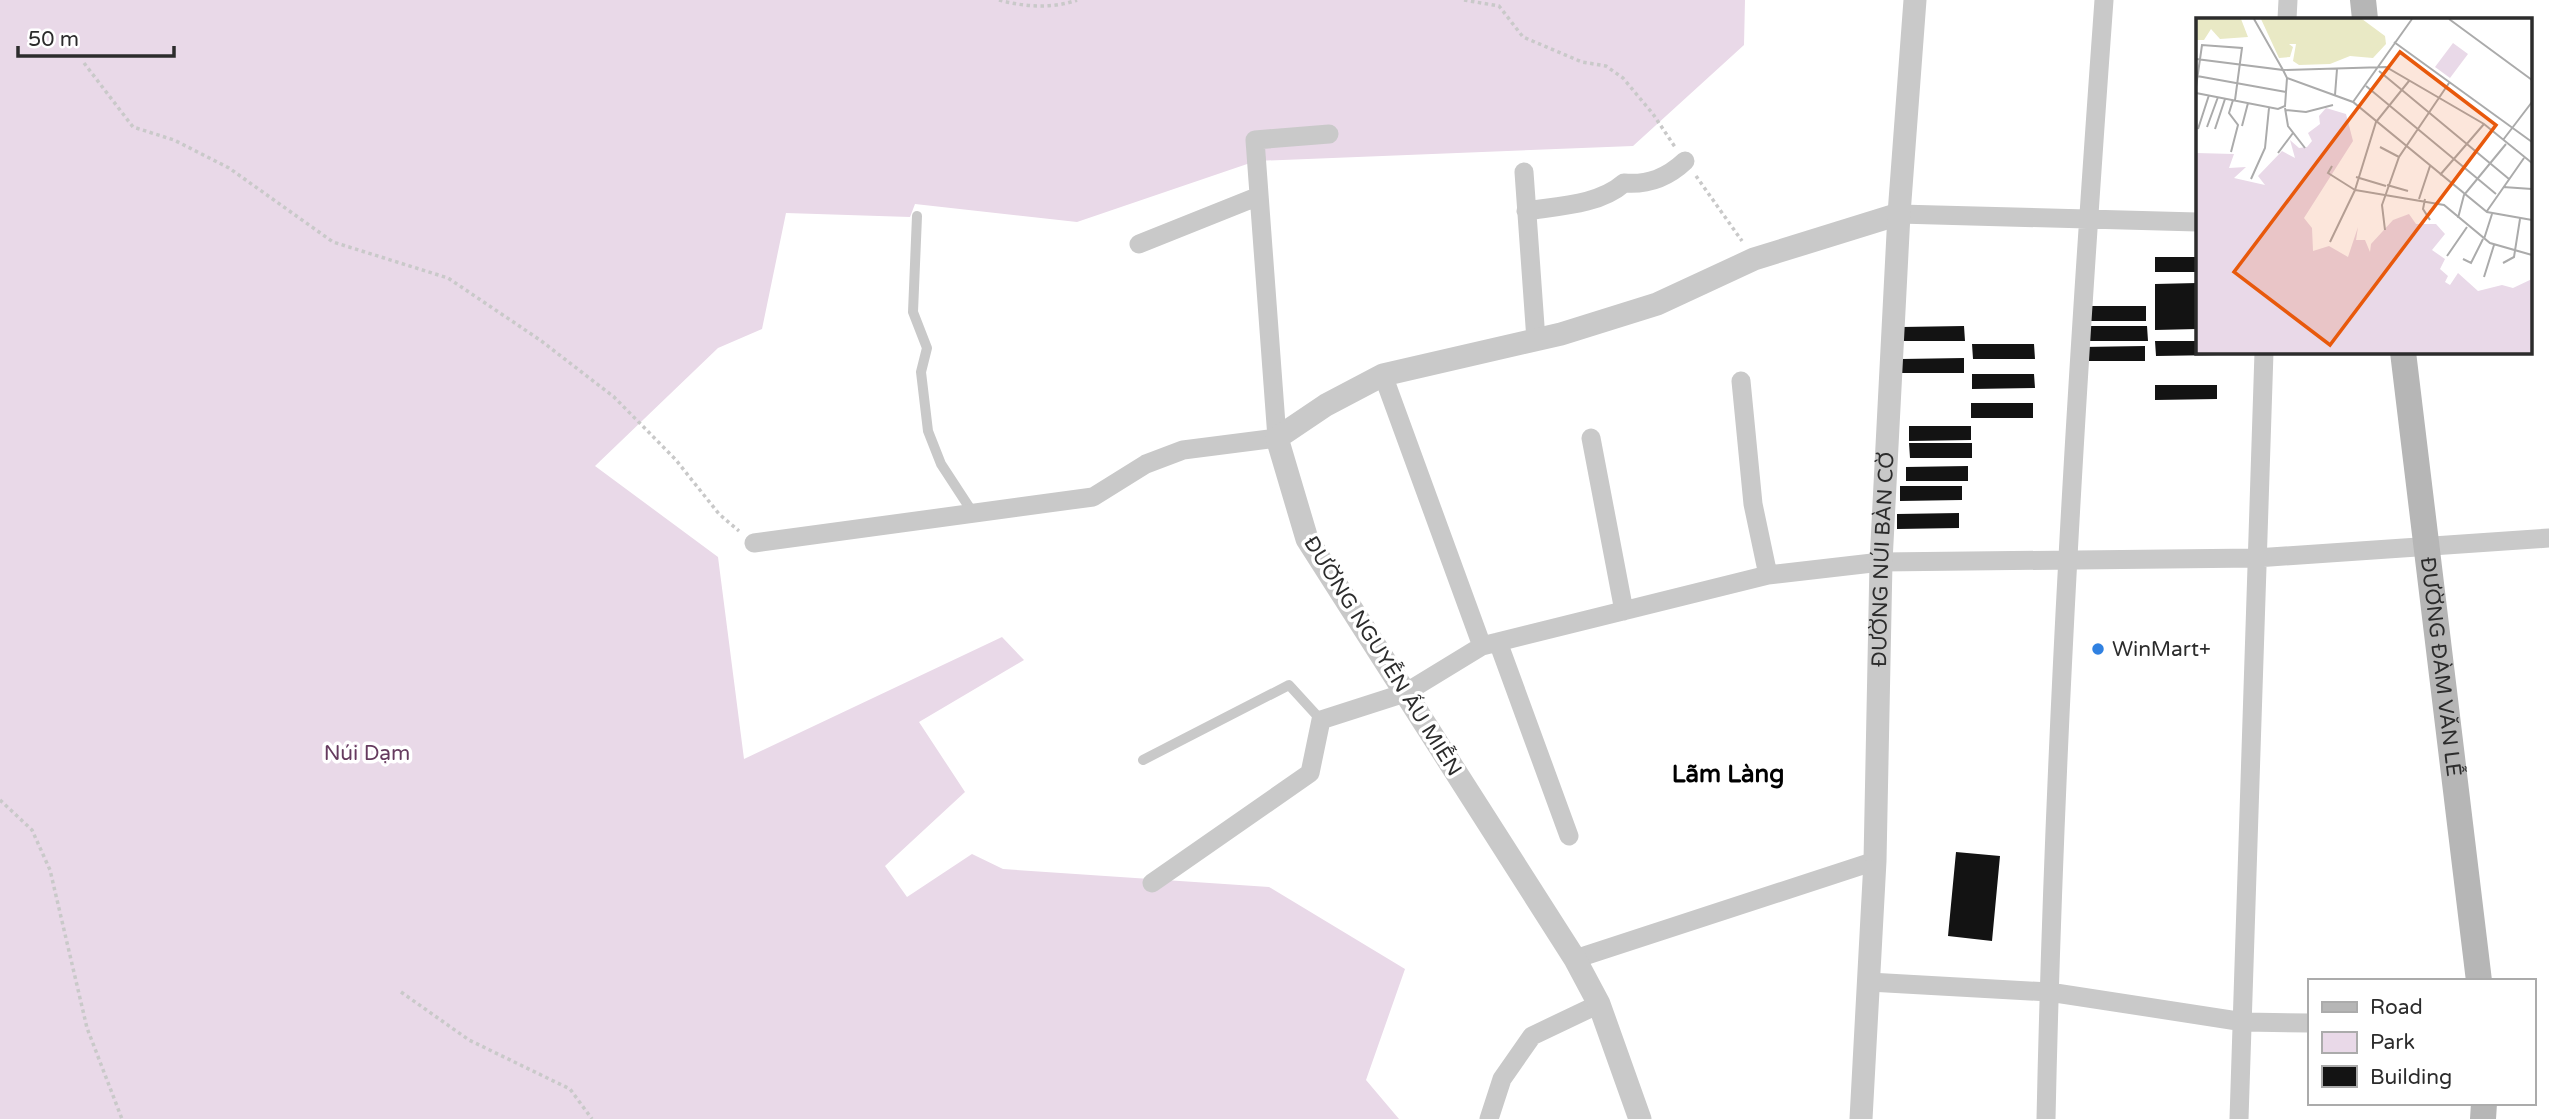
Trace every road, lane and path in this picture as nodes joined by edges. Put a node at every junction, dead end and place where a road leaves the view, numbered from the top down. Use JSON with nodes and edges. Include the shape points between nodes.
{"nodes":[{"id":1,"x":999,"y":0,"type":"edge"},
{"id":2,"x":1077,"y":0,"type":"edge"},
{"id":3,"x":1464,"y":0,"type":"edge"},
{"id":4,"x":1915,"y":0,"type":"edge"},
{"id":5,"x":2104,"y":0,"type":"edge"},
{"id":6,"x":2288,"y":0,"type":"edge"},
{"id":7,"x":2363,"y":0,"type":"edge"},
{"id":8,"x":2287,"y":18,"type":"edge"},
{"id":9,"x":2365,"y":18,"type":"edge"},
{"id":10,"x":84,"y":63,"type":"dead end"},
{"id":11,"x":1329,"y":134,"type":"dead end"},
{"id":12,"x":1685,"y":162,"type":"junction"},
{"id":13,"x":1524,"y":172,"type":"dead end"},
{"id":14,"x":1259,"y":196,"type":"junction"},
{"id":15,"x":1526,"y":211,"type":"junction"},
{"id":16,"x":1899,"y":214,"type":"junction"},
{"id":17,"x":917,"y":216,"type":"dead end"},
{"id":18,"x":2088,"y":218,"type":"junction"},
{"id":19,"x":2196,"y":222,"type":"edge"},
{"id":20,"x":1139,"y":244,"type":"dead end"},
{"id":21,"x":1754,"y":259,"type":"junction"},
{"id":22,"x":1536,"y":340,"type":"junction"},
{"id":23,"x":2264,"y":354,"type":"edge"},
{"id":24,"x":2403,"y":354,"type":"edge"},
{"id":25,"x":1383,"y":376,"type":"junction"},
{"id":26,"x":1741,"y":381,"type":"dead end"},
{"id":27,"x":1277,"y":438,"type":"junction"},
{"id":28,"x":1591,"y":438,"type":"dead end"},
{"id":29,"x":973,"y":513,"type":"junction"},
{"id":30,"x":2549,"y":538,"type":"edge"},
{"id":31,"x":754,"y":543,"type":"joint"},
{"id":32,"x":2428,"y":548,"type":"junction"},
{"id":33,"x":2256,"y":558,"type":"junction"},
{"id":34,"x":1881,"y":562,"type":"junction"},
{"id":35,"x":2070,"y":562,"type":"junction"},
{"id":36,"x":1768,"y":575,"type":"junction"},
{"id":37,"x":1625,"y":611,"type":"junction"},
{"id":38,"x":1490,"y":644,"type":"junction"},
{"id":39,"x":1405,"y":692,"type":"junction"},
{"id":40,"x":1321,"y":720,"type":"junction"},
{"id":41,"x":1143,"y":760,"type":"dead end"},
{"id":42,"x":0,"y":800,"type":"edge"},
{"id":43,"x":1569,"y":836,"type":"dead end"},
{"id":44,"x":1875,"y":861,"type":"junction"},
{"id":45,"x":1152,"y":883,"type":"dead end"},
{"id":46,"x":1575,"y":959,"type":"junction"},
{"id":47,"x":2479,"y":979,"type":"edge"},
{"id":48,"x":1869,"y":982,"type":"junction"},
{"id":49,"x":401,"y":992,"type":"dead end"},
{"id":50,"x":2049,"y":992,"type":"junction"},
{"id":51,"x":1599,"y":1004,"type":"junction"},
{"id":52,"x":2244,"y":1022,"type":"junction"},
{"id":53,"x":2308,"y":1023,"type":"edge"},
{"id":54,"x":122,"y":1119,"type":"edge"},
{"id":55,"x":592,"y":1119,"type":"edge"},
{"id":56,"x":1489,"y":1119,"type":"edge"},
{"id":57,"x":1640,"y":1119,"type":"edge"},
{"id":58,"x":1861,"y":1119,"type":"edge"},
{"id":59,"x":2046,"y":1119,"type":"edge"},
{"id":60,"x":2239,"y":1119,"type":"edge"}],
"edges":[{"from":1,"to":2,"type":"path","via":[[1061,6]]},
{"from":3,"to":12,"type":"path","via":[[1499,6],[1523,37],[1582,62],[1606,66],[1623,78]]},
{"from":4,"to":16,"type":"street","name":"ĐƯỜNG NÚI BÀN CỜ"},
{"from":5,"to":18,"type":"street"},
{"from":6,"to":8,"type":"street"},
{"from":7,"to":9,"type":"main road"},
{"from":10,"to":31,"type":"path","via":[[133,127],[174,140],[229,168],[333,242],[448,278],[540,340],[614,397],[677,460],[719,514]]},
{"from":11,"to":14,"type":"street","via":[[1255,140]]},
{"from":12,"to":15,"type":"street","via":[[1670,176],[1640,185],[1623,184],[1614,192],[1579,203]]},
{"from":12,"to":21,"type":"path"},
{"from":13,"to":15,"type":"street"},
{"from":14,"to":20,"type":"street"},
{"from":14,"to":27,"type":"street"},
{"from":15,"to":22,"type":"street"},
{"from":16,"to":18,"type":"street"},
{"from":16,"to":21,"type":"street"},
{"from":16,"to":34,"type":"street","name":"ĐƯỜNG NÚI BÀN CỜ"},
{"from":17,"to":29,"type":"lane","via":[[913,312],[927,348],[921,372],[928,431],[942,464]]},
{"from":18,"to":19,"type":"street"},
{"from":18,"to":35,"type":"street"},
{"from":21,"to":22,"type":"street","via":[[1657,304]]},
{"from":22,"to":25,"type":"street"},
{"from":23,"to":33,"type":"street"},
{"from":24,"to":32,"type":"main road","name":"ĐƯỜNG ĐÀM VĂN LỄ"},
{"from":25,"to":27,"type":"street","via":[[1326,405]]},
{"from":25,"to":38,"type":"street"},
{"from":26,"to":36,"type":"street","via":[[1751,491]]},
{"from":27,"to":29,"type":"street","via":[[1183,450],[1146,464],[1093,497]]},
{"from":27,"to":39,"type":"street","name":"ĐƯỜNG NGUYỄN ẤU MIỄN","via":[[1307,539]]},
{"from":28,"to":37,"type":"street"},
{"from":29,"to":31,"type":"street"},
{"from":30,"to":32,"type":"street"},
{"from":32,"to":33,"type":"street"},
{"from":32,"to":47,"type":"main road","name":"ĐƯỜNG ĐÀM VĂN LỄ"},
{"from":33,"to":35,"type":"street"},
{"from":33,"to":52,"type":"street"},
{"from":34,"to":35,"type":"street"},
{"from":34,"to":36,"type":"street"},
{"from":34,"to":44,"type":"street","name":"ĐƯỜNG NÚI BÀN CỜ"},
{"from":35,"to":50,"type":"street"},
{"from":36,"to":37,"type":"street"},
{"from":37,"to":38,"type":"street"},
{"from":38,"to":39,"type":"street"},
{"from":38,"to":43,"type":"street"},
{"from":39,"to":40,"type":"street"},
{"from":39,"to":46,"type":"street","name":"ĐƯỜNG NGUYỄN ẤU MIỄN"},
{"from":40,"to":41,"type":"lane","via":[[1289,685]]},
{"from":40,"to":45,"type":"street","via":[[1310,773]]},
{"from":42,"to":54,"type":"path","via":[[32,830],[50,870],[87,1028]]},
{"from":44,"to":46,"type":"street"},
{"from":44,"to":48,"type":"street","name":"ĐƯỜNG NÚI BÀN CỜ"},
{"from":46,"to":51,"type":"street","name":"ĐƯỜNG NGUYỄN ẤU MIỄN"},
{"from":48,"to":50,"type":"street"},
{"from":48,"to":58,"type":"street","name":"ĐƯỜNG NÚI BÀN CỜ"},
{"from":49,"to":55,"type":"path","via":[[469,1040],[570,1089]]},
{"from":50,"to":52,"type":"street"},
{"from":50,"to":59,"type":"street"},
{"from":51,"to":56,"type":"street","via":[[1532,1036],[1502,1079]]},
{"from":51,"to":57,"type":"street","name":"ĐƯỜNG NGUYỄN ẤU MIỄN"},
{"from":52,"to":53,"type":"street"},
{"from":52,"to":60,"type":"street"}]}
